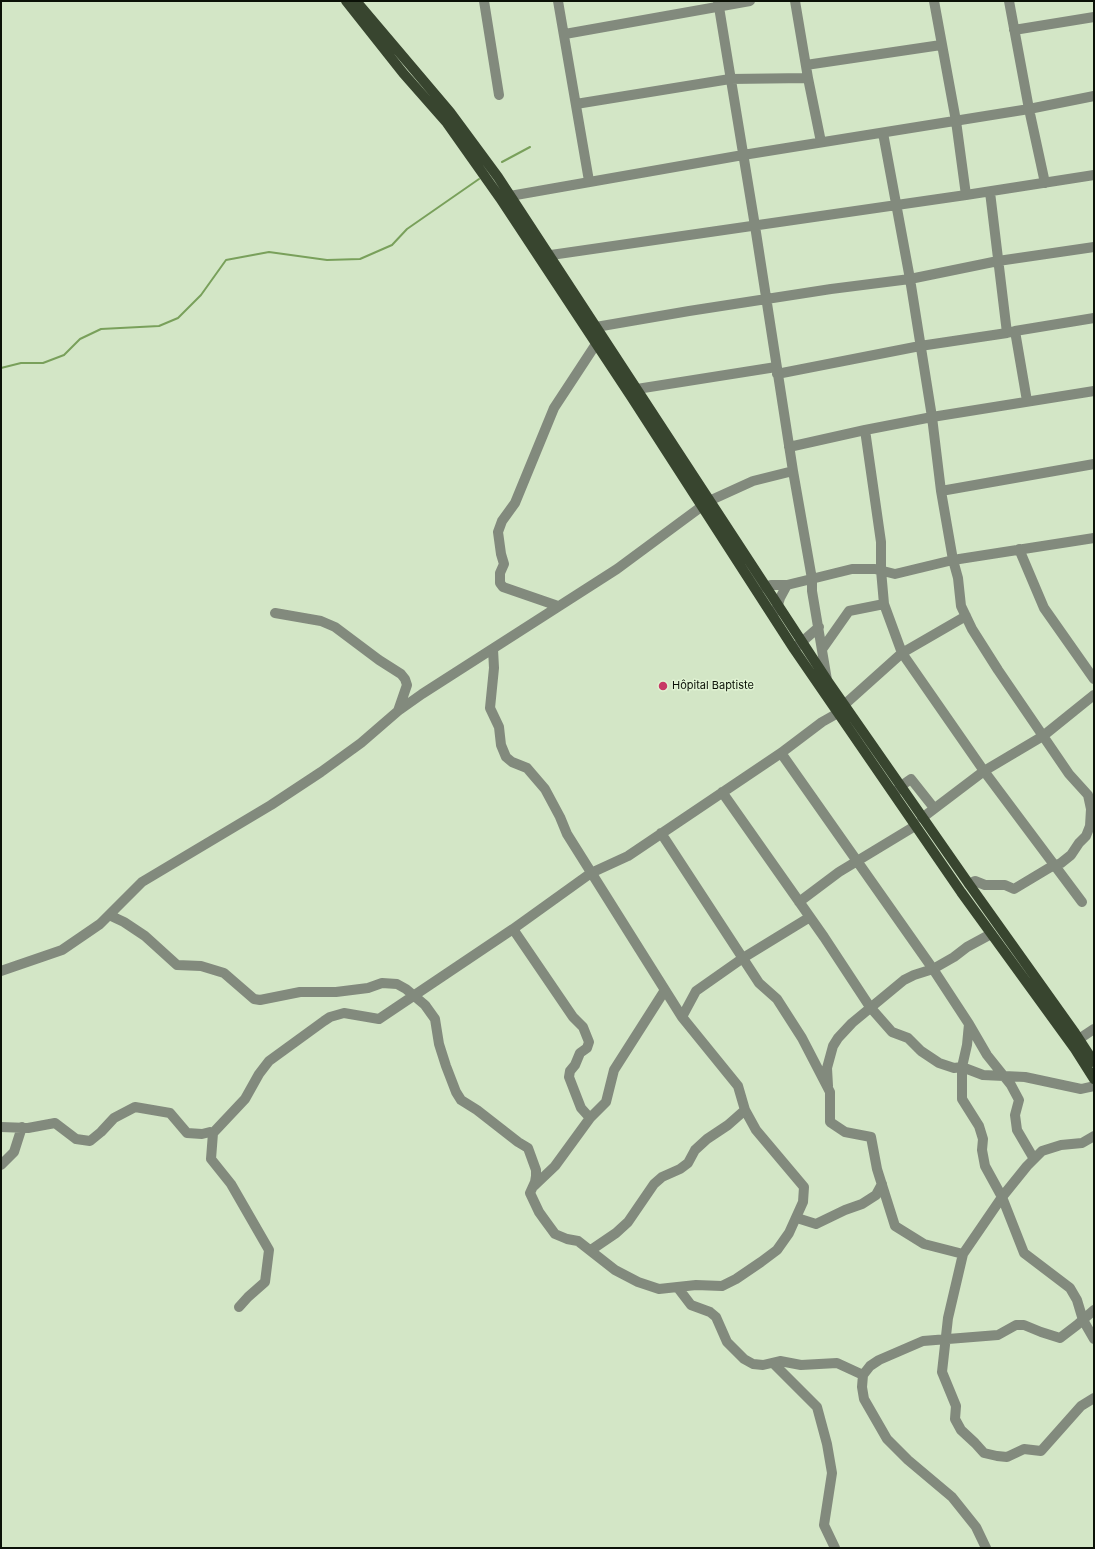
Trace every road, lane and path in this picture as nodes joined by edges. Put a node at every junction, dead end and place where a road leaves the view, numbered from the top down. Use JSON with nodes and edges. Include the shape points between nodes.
{"nodes":[{"id":1,"x":346,"y":1,"type":"edge"},
{"id":2,"x":356,"y":1,"type":"edge"},
{"id":3,"x":484,"y":1,"type":"edge"},
{"id":4,"x":558,"y":1,"type":"edge"},
{"id":5,"x":750,"y":1,"type":"edge"},
{"id":6,"x":795,"y":1,"type":"edge"},
{"id":7,"x":934,"y":1,"type":"edge"},
{"id":8,"x":1009,"y":1,"type":"edge"},
{"id":9,"x":719,"y":4,"type":"edge"},
{"id":10,"x":1094,"y":17,"type":"edge"},
{"id":11,"x":1014,"y":30,"type":"junction"},
{"id":12,"x":565,"y":34,"type":"junction"},
{"id":13,"x":941,"y":45,"type":"junction"},
{"id":14,"x":806,"y":65,"type":"junction"},
{"id":15,"x":808,"y":78,"type":"junction"},
{"id":16,"x":730,"y":79,"type":"junction"},
{"id":17,"x":499,"y":95,"type":"dead end"},
{"id":18,"x":1094,"y":96,"type":"edge"},
{"id":19,"x":576,"y":104,"type":"junction"},
{"id":20,"x":1029,"y":109,"type":"junction"},
{"id":21,"x":956,"y":121,"type":"junction"},
{"id":22,"x":883,"y":133,"type":"junction"},
{"id":23,"x":821,"y":142,"type":"junction"},
{"id":24,"x":743,"y":155,"type":"junction"},
{"id":25,"x":1094,"y":175,"type":"edge"},
{"id":26,"x":589,"y":181,"type":"junction"},
{"id":27,"x":1045,"y":183,"type":"junction"},
{"id":28,"x":990,"y":192,"type":"junction"},
{"id":29,"x":966,"y":195,"type":"junction"},
{"id":30,"x":510,"y":196,"type":"junction"},
{"id":31,"x":896,"y":206,"type":"junction"},
{"id":32,"x":755,"y":226,"type":"junction"},
{"id":33,"x":1094,"y":247,"type":"edge"},
{"id":34,"x":551,"y":256,"type":"junction"},
{"id":35,"x":998,"y":261,"type":"junction"},
{"id":36,"x":910,"y":279,"type":"junction"},
{"id":37,"x":766,"y":299,"type":"junction"},
{"id":38,"x":1094,"y":318,"type":"edge"},
{"id":39,"x":596,"y":327,"type":"junction"},
{"id":40,"x":1011,"y":332,"type":"junction"},
{"id":41,"x":596,"y":344,"type":"junction"},
{"id":42,"x":920,"y":346,"type":"junction"},
{"id":43,"x":777,"y":370,"type":"junction"},
{"id":44,"x":637,"y":390,"type":"junction"},
{"id":45,"x":1094,"y":391,"type":"edge"},
{"id":46,"x":1027,"y":401,"type":"junction"},
{"id":47,"x":932,"y":417,"type":"junction"},
{"id":48,"x":865,"y":430,"type":"junction"},
{"id":49,"x":789,"y":447,"type":"junction"},
{"id":50,"x":1094,"y":464,"type":"edge"},
{"id":51,"x":793,"y":471,"type":"junction"},
{"id":52,"x":941,"y":491,"type":"junction"},
{"id":53,"x":706,"y":504,"type":"junction"},
{"id":54,"x":1094,"y":538,"type":"edge"},
{"id":55,"x":1019,"y":549,"type":"junction"},
{"id":56,"x":953,"y":560,"type":"junction"},
{"id":57,"x":881,"y":570,"type":"junction"},
{"id":58,"x":812,"y":579,"type":"junction"},
{"id":59,"x":787,"y":585,"type":"junction"},
{"id":60,"x":765,"y":587,"type":"junction"},
{"id":61,"x":884,"y":604,"type":"junction"},
{"id":62,"x":778,"y":605,"type":"junction"},
{"id":63,"x":558,"y":606,"type":"junction"},
{"id":64,"x":275,"y":613,"type":"dead end"},
{"id":65,"x":966,"y":616,"type":"junction"},
{"id":66,"x":775,"y":618,"type":"junction"},
{"id":67,"x":818,"y":627,"type":"junction"},
{"id":68,"x":801,"y":641,"type":"junction"},
{"id":69,"x":823,"y":648,"type":"junction"},
{"id":70,"x":493,"y":649,"type":"junction"},
{"id":71,"x":794,"y":649,"type":"junction"},
{"id":72,"x":902,"y":653,"type":"junction"},
{"id":73,"x":1094,"y":679,"type":"edge"},
{"id":74,"x":827,"y":680,"type":"junction"},
{"id":75,"x":1094,"y":695,"type":"edge"},
{"id":76,"x":844,"y":705,"type":"junction"},
{"id":77,"x":398,"y":711,"type":"junction"},
{"id":78,"x":838,"y":713,"type":"junction"},
{"id":79,"x":1042,"y":736,"type":"junction"},
{"id":80,"x":781,"y":753,"type":"junction"},
{"id":81,"x":984,"y":771,"type":"junction"},
{"id":82,"x":900,"y":786,"type":"junction"},
{"id":83,"x":722,"y":792,"type":"junction"},
{"id":84,"x":894,"y":794,"type":"junction"},
{"id":85,"x":934,"y":808,"type":"junction"},
{"id":86,"x":922,"y":818,"type":"junction"},
{"id":87,"x":915,"y":826,"type":"junction"},
{"id":88,"x":662,"y":833,"type":"junction"},
{"id":89,"x":857,"y":861,"type":"junction"},
{"id":90,"x":1054,"y":866,"type":"junction"},
{"id":91,"x":591,"y":873,"type":"junction"},
{"id":92,"x":969,"y":884,"type":"junction"},
{"id":93,"x":799,"y":902,"type":"junction"},
{"id":94,"x":1082,"y":902,"type":"dead end"},
{"id":95,"x":109,"y":915,"type":"junction"},
{"id":96,"x":810,"y":917,"type":"junction"},
{"id":97,"x":513,"y":929,"type":"junction"},
{"id":98,"x":991,"y":934,"type":"junction"},
{"id":99,"x":743,"y":958,"type":"junction"},
{"id":100,"x":933,"y":969,"type":"junction"},
{"id":101,"x":1,"y":971,"type":"edge"},
{"id":102,"x":665,"y":990,"type":"junction"},
{"id":103,"x":414,"y":995,"type":"junction"},
{"id":104,"x":870,"y":1007,"type":"junction"},
{"id":105,"x":682,"y":1017,"type":"junction"},
{"id":106,"x":969,"y":1024,"type":"junction"},
{"id":107,"x":1094,"y":1029,"type":"edge"},
{"id":108,"x":1079,"y":1039,"type":"junction"},
{"id":109,"x":1094,"y":1062,"type":"edge"},
{"id":110,"x":962,"y":1067,"type":"junction"},
{"id":111,"x":1003,"y":1075,"type":"junction"},
{"id":112,"x":1094,"y":1079,"type":"edge"},
{"id":113,"x":1094,"y":1086,"type":"edge"},
{"id":114,"x":828,"y":1088,"type":"junction"},
{"id":115,"x":745,"y":1110,"type":"junction"},
{"id":116,"x":590,"y":1118,"type":"junction"},
{"id":117,"x":1,"y":1128,"type":"edge"},
{"id":118,"x":22,"y":1128,"type":"junction"},
{"id":119,"x":213,"y":1133,"type":"junction"},
{"id":120,"x":1094,"y":1136,"type":"edge"},
{"id":121,"x":1034,"y":1159,"type":"junction"},
{"id":122,"x":1,"y":1165,"type":"edge"},
{"id":123,"x":882,"y":1184,"type":"junction"},
{"id":124,"x":532,"y":1188,"type":"junction"},
{"id":125,"x":1002,"y":1197,"type":"junction"},
{"id":126,"x":797,"y":1218,"type":"junction"},
{"id":127,"x":591,"y":1250,"type":"junction"},
{"id":128,"x":964,"y":1254,"type":"junction"},
{"id":129,"x":678,"y":1288,"type":"junction"},
{"id":130,"x":239,"y":1308,"type":"dead end"},
{"id":131,"x":1094,"y":1310,"type":"edge"},
{"id":132,"x":1083,"y":1320,"type":"junction"},
{"id":133,"x":945,"y":1340,"type":"junction"},
{"id":134,"x":1094,"y":1340,"type":"edge"},
{"id":135,"x":773,"y":1363,"type":"junction"},
{"id":136,"x":863,"y":1375,"type":"junction"},
{"id":137,"x":1094,"y":1398,"type":"edge"},
{"id":138,"x":834,"y":1548,"type":"edge"},
{"id":139,"x":986,"y":1548,"type":"edge"}],
"edges":[{"from":1,"to":41,"type":"main road","via":[[447,123],[500,198]]},
{"from":2,"to":30,"type":"main road","via":[[450,112]]},
{"from":3,"to":17,"type":"street"},
{"from":4,"to":12,"type":"street"},
{"from":5,"to":9,"type":"street"},
{"from":6,"to":14,"type":"street"},
{"from":7,"to":13,"type":"street"},
{"from":8,"to":11,"type":"street"},
{"from":9,"to":12,"type":"street"},
{"from":9,"to":16,"type":"street"},
{"from":10,"to":11,"type":"street"},
{"from":11,"to":20,"type":"street"},
{"from":12,"to":19,"type":"street"},
{"from":13,"to":14,"type":"street"},
{"from":13,"to":21,"type":"street"},
{"from":14,"to":15,"type":"street"},
{"from":15,"to":16,"type":"street"},
{"from":15,"to":23,"type":"street"},
{"from":16,"to":19,"type":"street"},
{"from":16,"to":24,"type":"street"},
{"from":18,"to":20,"type":"street"},
{"from":19,"to":26,"type":"street"},
{"from":20,"to":21,"type":"street"},
{"from":20,"to":27,"type":"street"},
{"from":21,"to":22,"type":"street"},
{"from":21,"to":29,"type":"street"},
{"from":22,"to":23,"type":"street"},
{"from":22,"to":31,"type":"street"},
{"from":23,"to":24,"type":"street"},
{"from":24,"to":26,"type":"street"},
{"from":24,"to":32,"type":"street"},
{"from":25,"to":27,"type":"street"},
{"from":26,"to":30,"type":"street"},
{"from":27,"to":28,"type":"street"},
{"from":28,"to":29,"type":"street"},
{"from":28,"to":35,"type":"street"},
{"from":29,"to":31,"type":"street"},
{"from":30,"to":34,"type":"main road"},
{"from":31,"to":32,"type":"street"},
{"from":31,"to":36,"type":"street"},
{"from":32,"to":34,"type":"street"},
{"from":32,"to":37,"type":"street"},
{"from":33,"to":35,"type":"street"},
{"from":34,"to":39,"type":"main road"},
{"from":35,"to":36,"type":"street"},
{"from":35,"to":40,"type":"street"},
{"from":36,"to":37,"type":"street"},
{"from":36,"to":42,"type":"street"},
{"from":37,"to":39,"type":"street"},
{"from":37,"to":43,"type":"street"},
{"from":38,"to":40,"type":"street"},
{"from":39,"to":44,"type":"main road"},
{"from":40,"to":42,"type":"street"},
{"from":40,"to":46,"type":"street"},
{"from":41,"to":53,"type":"main road"},
{"from":41,"to":63,"type":"street","via":[[554,408],[515,503],[502,521],[498,532],[504,564],[500,574],[500,583],[503,587]]},
{"from":42,"to":43,"type":"street"},
{"from":42,"to":47,"type":"street"},
{"from":43,"to":44,"type":"street"},
{"from":43,"to":49,"type":"street"},
{"from":44,"to":53,"type":"main road"},
{"from":45,"to":46,"type":"street"},
{"from":46,"to":47,"type":"street"},
{"from":47,"to":48,"type":"street"},
{"from":47,"to":52,"type":"street"},
{"from":48,"to":49,"type":"street"},
{"from":48,"to":57,"type":"street","via":[[881,542]]},
{"from":49,"to":51,"type":"street"},
{"from":50,"to":52,"type":"street"},
{"from":51,"to":53,"type":"street","via":[[753,481]]},
{"from":51,"to":58,"type":"street"},
{"from":52,"to":56,"type":"street"},
{"from":53,"to":60,"type":"main road"},
{"from":53,"to":63,"type":"street","via":[[617,569]]},
{"from":53,"to":66,"type":"main road"},
{"from":54,"to":55,"type":"street"},
{"from":55,"to":56,"type":"street"},
{"from":55,"to":73,"type":"street","via":[[1044,608]]},
{"from":56,"to":57,"type":"street","via":[[895,574]]},
{"from":56,"to":65,"type":"street","via":[[961,606]]},
{"from":57,"to":58,"type":"street","via":[[852,569]]},
{"from":57,"to":61,"type":"street"},
{"from":58,"to":59,"type":"street"},
{"from":58,"to":67,"type":"street"},
{"from":59,"to":60,"type":"street"},
{"from":59,"to":62,"type":"street"},
{"from":60,"to":62,"type":"main road"},
{"from":61,"to":69,"type":"street","via":[[849,611]]},
{"from":61,"to":72,"type":"street"},
{"from":62,"to":66,"type":"street"},
{"from":62,"to":68,"type":"main road"},
{"from":63,"to":70,"type":"street"},
{"from":64,"to":77,"type":"street","via":[[321,621],[336,627],[401,674],[407,685]]},
{"from":65,"to":72,"type":"street"},
{"from":65,"to":79,"type":"street"},
{"from":66,"to":71,"type":"main road"},
{"from":67,"to":68,"type":"street"},
{"from":67,"to":69,"type":"street"},
{"from":68,"to":71,"type":"street"},
{"from":68,"to":74,"type":"main road"},
{"from":69,"to":74,"type":"street"},
{"from":70,"to":77,"type":"street"},
{"from":70,"to":91,"type":"street","via":[[490,708],[499,727],[504,752],[508,760],[531,772],[546,789],[567,834]]},
{"from":71,"to":78,"type":"main road"},
{"from":72,"to":76,"type":"street"},
{"from":72,"to":81,"type":"street"},
{"from":74,"to":76,"type":"main road"},
{"from":75,"to":79,"type":"street"},
{"from":76,"to":78,"type":"street"},
{"from":76,"to":82,"type":"main road"},
{"from":77,"to":95,"type":"street","via":[[346,755],[278,801],[142,882]]},
{"from":78,"to":80,"type":"street"},
{"from":78,"to":84,"type":"main road"},
{"from":79,"to":81,"type":"street"},
{"from":79,"to":90,"type":"street","via":[[1069,774],[1088,795],[1091,809],[1090,826],[1086,836],[1071,856]]},
{"from":80,"to":83,"type":"street"},
{"from":80,"to":89,"type":"street"},
{"from":81,"to":85,"type":"street"},
{"from":81,"to":90,"type":"street"},
{"from":82,"to":84,"type":"street"},
{"from":82,"to":85,"type":"street","via":[[911,779]]},
{"from":82,"to":86,"type":"main road"},
{"from":83,"to":88,"type":"street"},
{"from":83,"to":93,"type":"street"},
{"from":84,"to":87,"type":"main road"},
{"from":85,"to":86,"type":"street"},
{"from":86,"to":92,"type":"main road"},
{"from":87,"to":89,"type":"street"},
{"from":87,"to":98,"type":"main road"},
{"from":88,"to":91,"type":"street","via":[[628,856]]},
{"from":88,"to":99,"type":"street"},
{"from":89,"to":93,"type":"street"},
{"from":89,"to":100,"type":"street"},
{"from":90,"to":92,"type":"street","via":[[1014,889],[1005,885],[984,885],[974,881]]},
{"from":90,"to":94,"type":"street"},
{"from":91,"to":97,"type":"street"},
{"from":91,"to":102,"type":"street"},
{"from":92,"to":108,"type":"main road"},
{"from":93,"to":96,"type":"street"},
{"from":95,"to":101,"type":"street","via":[[62,950]]},
{"from":95,"to":103,"type":"street","via":[[145,936],[177,965],[201,966],[224,973],[254,999],[300,992],[336,992],[368,988],[382,983],[397,984]]},
{"from":96,"to":99,"type":"street"},
{"from":96,"to":104,"type":"street"},
{"from":97,"to":103,"type":"street"},
{"from":97,"to":116,"type":"street","via":[[573,1017],[583,1027],[589,1042],[570,1071],[570,1077],[581,1108]]},
{"from":98,"to":100,"type":"street"},
{"from":98,"to":112,"type":"main road"},
{"from":99,"to":105,"type":"street","via":[[696,991]]},
{"from":99,"to":114,"type":"street","via":[[759,983],[777,999],[802,1038]]},
{"from":100,"to":104,"type":"street","via":[[914,974],[904,980]]},
{"from":100,"to":106,"type":"street"},
{"from":102,"to":105,"type":"street"},
{"from":102,"to":116,"type":"street","via":[[614,1070],[606,1102]]},
{"from":103,"to":119,"type":"street","via":[[379,1018],[344,1013],[324,1021],[269,1061],[258,1074],[244,1099]]},
{"from":103,"to":124,"type":"street","via":[[435,1019],[446,1066],[461,1100],[528,1148],[536,1170]]},
{"from":104,"to":110,"type":"street","via":[[892,1032],[908,1038],[939,1063],[954,1068]]},
{"from":104,"to":114,"type":"street","via":[[834,1043],[827,1068]]},
{"from":105,"to":115,"type":"street","via":[[738,1086]]},
{"from":106,"to":110,"type":"street"},
{"from":106,"to":111,"type":"street","via":[[987,1056]]},
{"from":107,"to":108,"type":"street"},
{"from":108,"to":109,"type":"main road"},
{"from":110,"to":111,"type":"street","via":[[983,1075]]},
{"from":110,"to":125,"type":"street","via":[[962,1098],[979,1126],[984,1139],[982,1150],[985,1166]]},
{"from":111,"to":113,"type":"street","via":[[1081,1088]]},
{"from":111,"to":121,"type":"street","via":[[1019,1100],[1015,1115],[1017,1130]]},
{"from":114,"to":123,"type":"street","via":[[831,1103],[830,1122],[845,1132],[871,1137]]},
{"from":115,"to":126,"type":"street","via":[[756,1130],[803,1184],[804,1196]]},
{"from":115,"to":127,"type":"street","via":[[699,1146],[688,1163],[658,1180],[628,1222]]},
{"from":116,"to":124,"type":"street","via":[[555,1166]]},
{"from":117,"to":118,"type":"street"},
{"from":118,"to":119,"type":"street","via":[[55,1123],[76,1139],[90,1141],[114,1118],[135,1107],[170,1113],[187,1133]]},
{"from":118,"to":122,"type":"street","via":[[14,1152]]},
{"from":119,"to":130,"type":"street","via":[[211,1159],[231,1184],[269,1250],[265,1282]]},
{"from":120,"to":121,"type":"street","via":[[1082,1144],[1061,1146],[1042,1152]]},
{"from":121,"to":125,"type":"street"},
{"from":123,"to":126,"type":"street","via":[[876,1195],[867,1201],[816,1224]]},
{"from":123,"to":128,"type":"street","via":[[895,1226],[924,1244]]},
{"from":124,"to":127,"type":"street","via":[[530,1193],[539,1212],[555,1234],[578,1241]]},
{"from":125,"to":128,"type":"street"},
{"from":125,"to":132,"type":"street","via":[[1024,1253],[1070,1288]]},
{"from":126,"to":129,"type":"street","via":[[777,1250],[736,1279],[722,1286],[696,1284]]},
{"from":127,"to":129,"type":"street","via":[[616,1270],[638,1282],[659,1289]]},
{"from":128,"to":133,"type":"street"},
{"from":129,"to":135,"type":"street","via":[[691,1304],[716,1317],[727,1342],[744,1359],[753,1364]]},
{"from":131,"to":132,"type":"street"},
{"from":132,"to":133,"type":"street","via":[[1060,1338],[1024,1325],[1016,1326],[998,1336]]},
{"from":132,"to":134,"type":"street"},
{"from":133,"to":136,"type":"street","via":[[924,1341],[879,1360]]},
{"from":133,"to":137,"type":"street","via":[[942,1372],[956,1406],[955,1419],[961,1430],[984,1453],[1007,1457],[1024,1449],[1041,1451],[1081,1406]]},
{"from":135,"to":136,"type":"street","via":[[780,1361],[801,1366],[837,1363]]},
{"from":135,"to":138,"type":"street","via":[[817,1407],[832,1473],[824,1525]]},
{"from":136,"to":139,"type":"street","via":[[864,1400],[887,1439],[952,1497],[976,1526]]}]}
